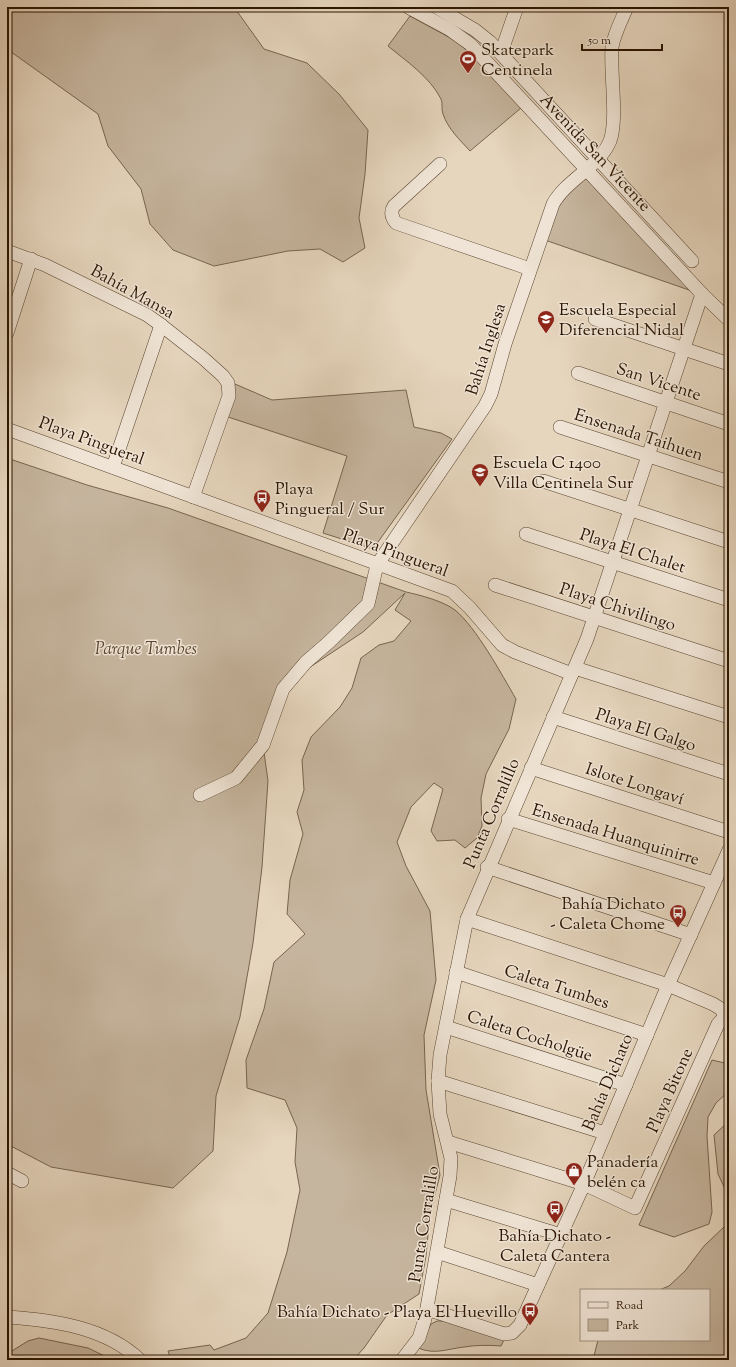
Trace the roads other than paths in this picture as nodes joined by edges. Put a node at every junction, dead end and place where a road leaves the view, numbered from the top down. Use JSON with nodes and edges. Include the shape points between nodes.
{"nodes":[{"id":1,"x":408,"y":7,"type":"edge"},
{"id":2,"x":436,"y":7,"type":"edge"},
{"id":3,"x":517,"y":7,"type":"edge"},
{"id":4,"x":627,"y":7,"type":"edge"},
{"id":5,"x":500,"y":53,"type":"junction"},
{"id":6,"x":597,"y":159,"type":"junction"},
{"id":7,"x":440,"y":164,"type":"dead end"},
{"id":8,"x":586,"y":168,"type":"junction"},
{"id":9,"x":7,"y":251,"type":"edge"},
{"id":10,"x":31,"y":259,"type":"junction"},
{"id":11,"x":692,"y":261,"type":"dead end"},
{"id":12,"x":530,"y":269,"type":"junction"},
{"id":13,"x":702,"y":294,"type":"junction"},
{"id":14,"x":595,"y":319,"type":"dead end"},
{"id":15,"x":729,"y":320,"type":"edge"},
{"id":16,"x":161,"y":325,"type":"junction"},
{"id":17,"x":7,"y":333,"type":"edge"},
{"id":18,"x":685,"y":350,"type":"junction"},
{"id":19,"x":729,"y":364,"type":"edge"},
{"id":20,"x":578,"y":373,"type":"dead end"},
{"id":21,"x":667,"y":403,"type":"junction"},
{"id":22,"x":729,"y":424,"type":"edge"},
{"id":23,"x":560,"y":427,"type":"dead end"},
{"id":24,"x":7,"y":429,"type":"edge"},
{"id":25,"x":649,"y":456,"type":"junction"},
{"id":26,"x":113,"y":467,"type":"junction"},
{"id":27,"x":543,"y":481,"type":"dead end"},
{"id":28,"x":729,"y":482,"type":"edge"},
{"id":29,"x":193,"y":496,"type":"junction"},
{"id":30,"x":631,"y":510,"type":"junction"},
{"id":31,"x":526,"y":534,"type":"dead end"},
{"id":32,"x":729,"y":542,"type":"edge"},
{"id":33,"x":613,"y":562,"type":"junction"},
{"id":34,"x":377,"y":565,"type":"junction"},
{"id":35,"x":495,"y":585,"type":"dead end"},
{"id":36,"x":729,"y":600,"type":"edge"},
{"id":37,"x":595,"y":617,"type":"junction"},
{"id":38,"x":729,"y":660,"type":"edge"},
{"id":39,"x":573,"y":671,"type":"junction"},
{"id":40,"x":553,"y":717,"type":"junction"},
{"id":41,"x":729,"y":717,"type":"edge"},
{"id":42,"x":530,"y":768,"type":"junction"},
{"id":43,"x":729,"y":774,"type":"edge"},
{"id":44,"x":200,"y":795,"type":"dead end"},
{"id":45,"x":508,"y":819,"type":"junction"},
{"id":46,"x":729,"y":832,"type":"edge"},
{"id":47,"x":729,"y":850,"type":"edge"},
{"id":48,"x":488,"y":867,"type":"junction"},
{"id":49,"x":714,"y":882,"type":"junction"},
{"id":50,"x":467,"y":919,"type":"junction"},
{"id":51,"x":691,"y":935,"type":"junction"},
{"id":52,"x":456,"y":972,"type":"junction"},
{"id":53,"x":668,"y":985,"type":"junction"},
{"id":54,"x":728,"y":1015,"type":"edge"},
{"id":55,"x":446,"y":1027,"type":"junction"},
{"id":56,"x":647,"y":1035,"type":"junction"},
{"id":57,"x":438,"y":1082,"type":"junction"},
{"id":58,"x":626,"y":1085,"type":"junction"},
{"id":59,"x":605,"y":1133,"type":"junction"},
{"id":60,"x":448,"y":1142,"type":"junction"},
{"id":61,"x":7,"y":1173,"type":"edge"},
{"id":62,"x":22,"y":1181,"type":"dead end"},
{"id":63,"x":584,"y":1184,"type":"junction"},
{"id":64,"x":446,"y":1200,"type":"junction"},
{"id":65,"x":561,"y":1235,"type":"junction"},
{"id":66,"x":437,"y":1252,"type":"junction"},
{"id":67,"x":538,"y":1285,"type":"junction"},
{"id":68,"x":427,"y":1309,"type":"junction"},
{"id":69,"x":7,"y":1317,"type":"edge"},
{"id":70,"x":140,"y":1360,"type":"edge"},
{"id":71,"x":402,"y":1360,"type":"edge"}],
"edges":[{"from":1,"to":8,"type":"street","name":"Avenida San Vicente","via":[[449,29],[470,44]]},
{"from":2,"to":5,"type":"street","name":"Avenida San Vicente","via":[[475,30]]},
{"from":3,"to":5,"type":"street"},
{"from":4,"to":6,"type":"street","name":"Bahía Inglesa","via":[[612,46],[612,135]]},
{"from":5,"to":6,"type":"street","name":"Avenida San Vicente"},
{"from":6,"to":8,"type":"street","name":"Bahía Inglesa"},
{"from":6,"to":11,"type":"street","name":"Avenida San Vicente"},
{"from":7,"to":12,"type":"street","via":[[394,206],[392,214],[396,223]]},
{"from":8,"to":12,"type":"street","name":"Bahía Inglesa","via":[[555,200]]},
{"from":8,"to":13,"type":"street","name":"Avenida San Vicente"},
{"from":9,"to":10,"type":"street","name":"Bahía Mansa"},
{"from":10,"to":16,"type":"street","name":"Bahía Mansa"},
{"from":10,"to":17,"type":"street"},
{"from":12,"to":34,"type":"street","name":"Bahía Inglesa","via":[[485,406]]},
{"from":13,"to":15,"type":"street","name":"Avenida San Vicente"},
{"from":13,"to":18,"type":"street","name":"Punta Corralillo"},
{"from":14,"to":18,"type":"street"},
{"from":16,"to":26,"type":"street"},
{"from":16,"to":29,"type":"street","name":"Bahía Mansa","via":[[203,358],[228,383],[229,396]]},
{"from":18,"to":19,"type":"street"},
{"from":18,"to":21,"type":"street","name":"Punta Corralillo"},
{"from":20,"to":21,"type":"street","name":"San Vicente"},
{"from":21,"to":22,"type":"street","name":"San Vicente"},
{"from":21,"to":25,"type":"street","name":"Punta Corralillo"},
{"from":23,"to":25,"type":"street","name":"Ensenada Taihuen"},
{"from":24,"to":26,"type":"street","name":"Playa Pingueral"},
{"from":25,"to":28,"type":"street","name":"Ensenada Taihuen"},
{"from":25,"to":30,"type":"street","name":"Punta Corralillo"},
{"from":26,"to":29,"type":"street","name":"Playa Pingueral"},
{"from":27,"to":30,"type":"street"},
{"from":29,"to":34,"type":"street","name":"Playa Pingueral"},
{"from":30,"to":32,"type":"street"},
{"from":30,"to":33,"type":"street","name":"Punta Corralillo"},
{"from":31,"to":33,"type":"street","name":"Playa El Chalet"},
{"from":33,"to":36,"type":"street","name":"Playa El Chalet"},
{"from":33,"to":37,"type":"street","name":"Punta Corralillo"},
{"from":34,"to":39,"type":"street","name":"Playa Pingueral","via":[[452,591],[502,644],[515,652]]},
{"from":34,"to":44,"type":"street","via":[[368,604],[306,662],[283,689],[263,744],[236,778]]},
{"from":35,"to":37,"type":"street","name":"Playa Chivilingo"},
{"from":37,"to":38,"type":"street","name":"Playa Chivilingo"},
{"from":37,"to":39,"type":"street","name":"Punta Corralillo"},
{"from":39,"to":40,"type":"street","name":"Punta Corralillo"},
{"from":39,"to":41,"type":"street","name":"Playa Pingueral"},
{"from":40,"to":42,"type":"street","name":"Punta Corralillo"},
{"from":40,"to":43,"type":"street","name":"Playa El Galgo"},
{"from":42,"to":45,"type":"street","name":"Punta Corralillo"},
{"from":42,"to":46,"type":"street","name":"Islote Longaví"},
{"from":45,"to":48,"type":"street","name":"Punta Corralillo"},
{"from":45,"to":49,"type":"street","name":"Ensenada Huanquinirre"},
{"from":47,"to":49,"type":"street","name":"Bahía Dichato"},
{"from":48,"to":50,"type":"street","name":"Punta Corralillo"},
{"from":48,"to":51,"type":"street"},
{"from":49,"to":51,"type":"street","name":"Bahía Dichato"},
{"from":50,"to":52,"type":"street","name":"Punta Corralillo"},
{"from":50,"to":53,"type":"street"},
{"from":51,"to":53,"type":"street","name":"Bahía Dichato"},
{"from":52,"to":55,"type":"street","name":"Punta Corralillo"},
{"from":52,"to":56,"type":"street","name":"Caleta Tumbes"},
{"from":53,"to":54,"type":"street","via":[[713,1004]]},
{"from":53,"to":56,"type":"street","name":"Bahía Dichato"},
{"from":54,"to":63,"type":"street","name":"Playa Bitone","via":[[718,1024],[635,1208]]},
{"from":55,"to":57,"type":"street","name":"Punta Corralillo"},
{"from":55,"to":58,"type":"street","name":"Caleta Cocholgüe"},
{"from":56,"to":58,"type":"street","name":"Bahía Dichato"},
{"from":57,"to":59,"type":"street"},
{"from":57,"to":60,"type":"street","name":"Punta Corralillo","via":[[440,1114]]},
{"from":58,"to":59,"type":"street","name":"Bahía Dichato"},
{"from":59,"to":63,"type":"street","name":"Bahía Dichato"},
{"from":60,"to":63,"type":"street"},
{"from":60,"to":64,"type":"street","name":"Punta Corralillo","via":[[452,1167]]},
{"from":61,"to":62,"type":"street"},
{"from":63,"to":65,"type":"street","name":"Bahía Dichato"},
{"from":64,"to":65,"type":"street"},
{"from":64,"to":66,"type":"street","name":"Punta Corralillo"},
{"from":65,"to":67,"type":"street","name":"Bahía Dichato"},
{"from":66,"to":67,"type":"street"},
{"from":66,"to":68,"type":"street","name":"Punta Corralillo"},
{"from":67,"to":68,"type":"street","name":"Bahía Dichato","via":[[520,1325],[508,1334]]},
{"from":68,"to":71,"type":"street","name":"Punta Corralillo","via":[[419,1338]]},
{"from":69,"to":70,"type":"street","via":[[49,1321],[90,1331],[115,1342]]}]}
